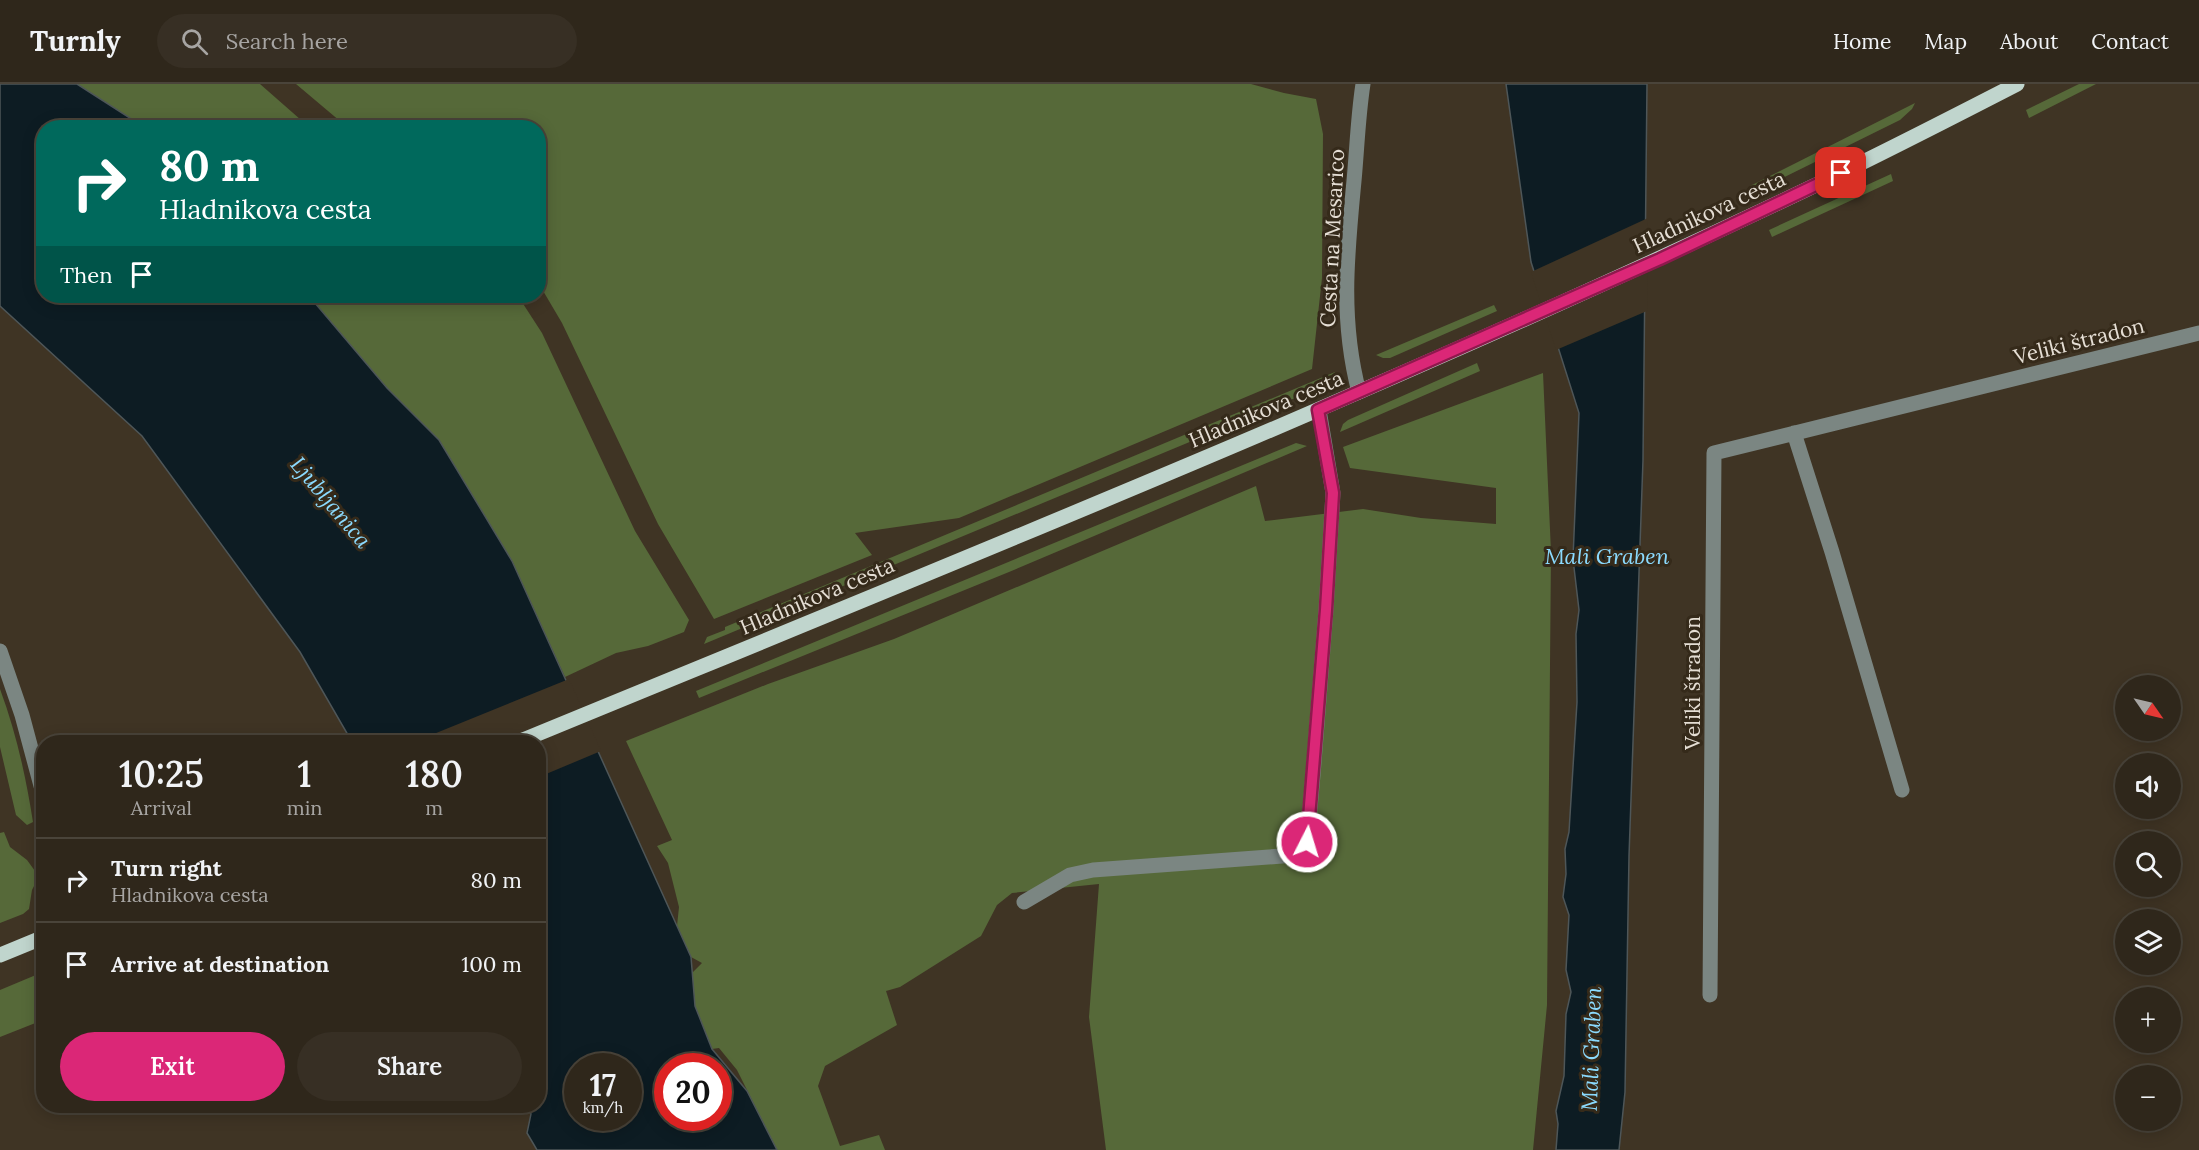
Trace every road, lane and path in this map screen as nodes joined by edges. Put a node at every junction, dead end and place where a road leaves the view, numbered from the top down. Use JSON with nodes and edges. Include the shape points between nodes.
{"nodes":[{"id":1,"x":1363,"y":84,"type":"edge"},
{"id":2,"x":2017,"y":84,"type":"edge"},
{"id":3,"x":2199,"y":333,"type":"edge"},
{"id":4,"x":1359,"y":392,"type":"junction"},
{"id":5,"x":1318,"y":410,"type":"junction"},
{"id":6,"x":1794,"y":433,"type":"junction"},
{"id":7,"x":0,"y":651,"type":"edge"},
{"id":8,"x":535,"y":735,"type":"edge"},
{"id":9,"x":36,"y":767,"type":"edge"},
{"id":10,"x":1902,"y":790,"type":"dead end"},
{"id":11,"x":1024,"y":902,"type":"dead end"},
{"id":12,"x":36,"y":940,"type":"edge"},
{"id":13,"x":0,"y":955,"type":"edge"},
{"id":14,"x":1710,"y":995,"type":"dead end"}],
"edges":[{"from":1,"to":4,"type":"street","name":"Cesta na Mesarico","via":[[1348,238],[1346,319]]},
{"from":2,"to":4,"type":"main road","name":"Hladnikova cesta","via":[[1660,259]]},
{"from":3,"to":6,"type":"street","name":"Veliki štradon"},
{"from":4,"to":5,"type":"main road","name":"Hladnikova cesta"},
{"from":5,"to":8,"type":"main road","name":"Hladnikova cesta"},
{"from":5,"to":11,"type":"street","via":[[1333,493],[1313,776],[1303,853],[1093,870],[1070,875]]},
{"from":6,"to":10,"type":"street"},
{"from":6,"to":14,"type":"street","name":"Veliki štradon","via":[[1714,453]]},
{"from":7,"to":9,"type":"street"},
{"from":12,"to":13,"type":"main road"}]}
